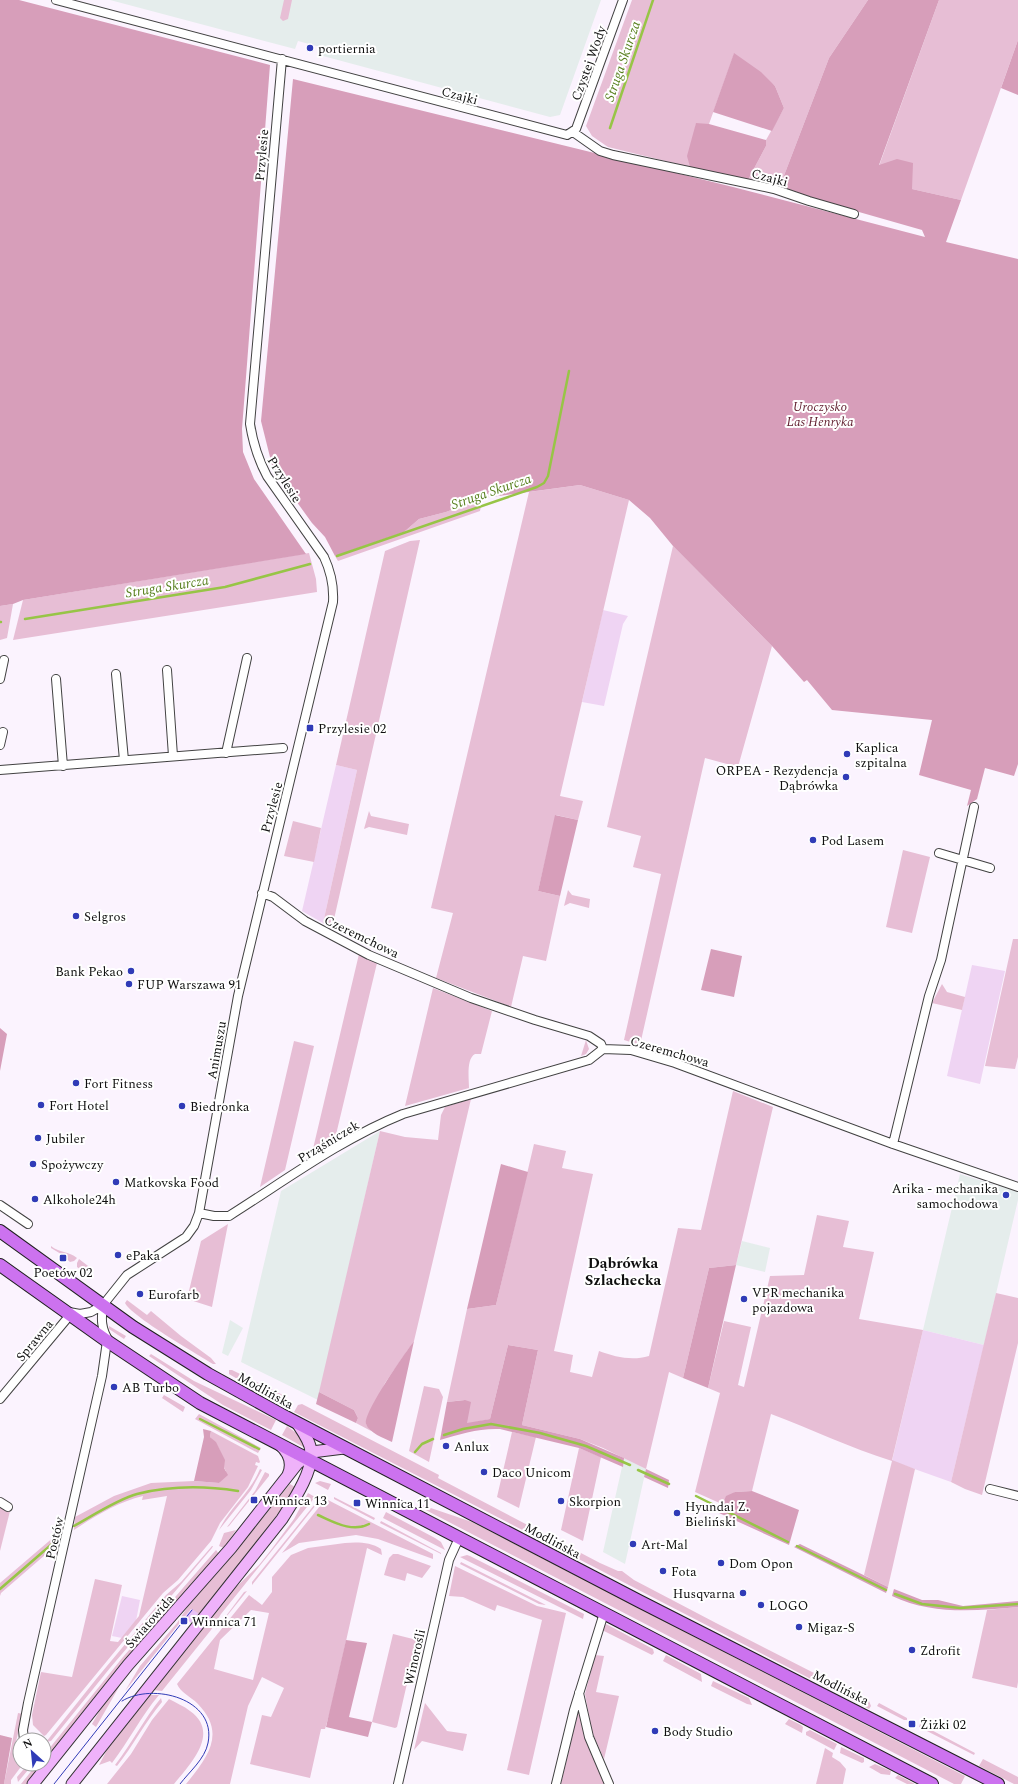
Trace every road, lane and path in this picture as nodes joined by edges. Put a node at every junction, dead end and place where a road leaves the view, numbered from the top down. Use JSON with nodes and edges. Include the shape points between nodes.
{"nodes":[{"id":1,"x":56,"y":0,"type":"edge"},
{"id":2,"x":623,"y":0,"type":"edge"},
{"id":3,"x":282,"y":60,"type":"junction"},
{"id":4,"x":573,"y":132,"type":"junction"},
{"id":5,"x":854,"y":214,"type":"dead end"},
{"id":6,"x":247,"y":658,"type":"dead end"},
{"id":7,"x":4,"y":660,"type":"dead end"},
{"id":8,"x":166,"y":670,"type":"dead end"},
{"id":9,"x":116,"y":674,"type":"dead end"},
{"id":10,"x":56,"y":679,"type":"dead end"},
{"id":11,"x":0,"y":680,"type":"edge"},
{"id":12,"x":3,"y":732,"type":"dead end"},
{"id":13,"x":0,"y":745,"type":"edge"},
{"id":14,"x":283,"y":748,"type":"dead end"},
{"id":15,"x":226,"y":753,"type":"junction"},
{"id":16,"x":173,"y":756,"type":"junction"},
{"id":17,"x":124,"y":760,"type":"junction"},
{"id":18,"x":63,"y":766,"type":"junction"},
{"id":19,"x":0,"y":770,"type":"edge"},
{"id":20,"x":974,"y":807,"type":"dead end"},
{"id":21,"x":940,"y":853,"type":"dead end"},
{"id":22,"x":963,"y":859,"type":"junction"},
{"id":23,"x":990,"y":868,"type":"dead end"},
{"id":24,"x":262,"y":893,"type":"junction"},
{"id":25,"x":603,"y":1049,"type":"junction"},
{"id":26,"x":893,"y":1144,"type":"junction"},
{"id":27,"x":1018,"y":1187,"type":"edge"},
{"id":28,"x":0,"y":1205,"type":"edge"},
{"id":29,"x":199,"y":1213,"type":"junction"},
{"id":30,"x":28,"y":1224,"type":"dead end"},
{"id":31,"x":0,"y":1231,"type":"edge"},
{"id":32,"x":0,"y":1265,"type":"edge"},
{"id":33,"x":103,"y":1305,"type":"junction"},
{"id":34,"x":67,"y":1313,"type":"junction"},
{"id":35,"x":110,"y":1343,"type":"junction"},
{"id":36,"x":0,"y":1399,"type":"edge"},
{"id":37,"x":297,"y":1424,"type":"junction"},
{"id":38,"x":280,"y":1445,"type":"junction"},
{"id":39,"x":344,"y":1448,"type":"junction"},
{"id":40,"x":309,"y":1457,"type":"junction"},
{"id":41,"x":333,"y":1473,"type":"junction"},
{"id":42,"x":287,"y":1478,"type":"junction"},
{"id":43,"x":301,"y":1486,"type":"junction"},
{"id":44,"x":990,"y":1490,"type":"dead end"},
{"id":45,"x":1018,"y":1496,"type":"edge"},
{"id":46,"x":0,"y":1502,"type":"edge"},
{"id":47,"x":8,"y":1507,"type":"dead end"},
{"id":48,"x":459,"y":1538,"type":"junction"},
{"id":49,"x":604,"y":1613,"type":"junction"},
{"id":50,"x":579,"y":1693,"type":"junction"},
{"id":51,"x":23,"y":1732,"type":"edge"},
{"id":52,"x":33,"y":1784,"type":"edge"},
{"id":53,"x":72,"y":1784,"type":"edge"},
{"id":54,"x":398,"y":1784,"type":"edge"},
{"id":55,"x":556,"y":1784,"type":"edge"},
{"id":56,"x":608,"y":1784,"type":"edge"},
{"id":57,"x":932,"y":1784,"type":"edge"},
{"id":58,"x":998,"y":1784,"type":"edge"}],
"edges":[{"from":1,"to":3,"type":"street","name":"Czajki"},
{"from":2,"to":4,"type":"street","name":"Czystej Wody","via":[[578,126]]},
{"from":3,"to":4,"type":"street","name":"Czajki","via":[[567,135]]},
{"from":3,"to":24,"type":"street","name":"Przylesie","via":[[250,424],[259,461],[324,557],[334,587],[333,602]]},
{"from":4,"to":5,"type":"street","name":"Czajki","via":[[600,151],[613,155],[774,189],[808,202]]},
{"from":6,"to":15,"type":"street"},
{"from":7,"to":11,"type":"street"},
{"from":8,"to":16,"type":"street"},
{"from":9,"to":17,"type":"street"},
{"from":10,"to":18,"type":"street"},
{"from":12,"to":13,"type":"street"},
{"from":14,"to":15,"type":"street"},
{"from":15,"to":16,"type":"street"},
{"from":16,"to":17,"type":"street"},
{"from":17,"to":18,"type":"street"},
{"from":18,"to":19,"type":"street"},
{"from":20,"to":22,"type":"street"},
{"from":21,"to":22,"type":"street"},
{"from":22,"to":23,"type":"street"},
{"from":22,"to":26,"type":"street","via":[[941,960],[929,996]]},
{"from":24,"to":25,"type":"street","name":"Czeremchowa","via":[[273,897],[305,921],[369,955],[472,998],[589,1036],[601,1044]]},
{"from":24,"to":29,"type":"street","name":"Animuszu","via":[[238,996]]},
{"from":25,"to":26,"type":"street","name":"Czeremchowa","via":[[631,1050],[675,1063]]},
{"from":25,"to":29,"type":"street","name":"Prząśniczek","via":[[589,1060],[390,1120],[357,1136],[229,1216]]},
{"from":26,"to":27,"type":"street","name":"Czeremchowa"},
{"from":28,"to":30,"type":"street"},
{"from":29,"to":33,"type":"street","via":[[186,1237],[127,1275]]},
{"from":31,"to":33,"type":"main road","name":"Modlińska"},
{"from":32,"to":34,"type":"main road"},
{"from":33,"to":34,"type":"street","via":[[91,1312]]},
{"from":33,"to":35,"type":"street","via":[[101,1320]]},
{"from":33,"to":37,"type":"main road","name":"Modlińska","via":[[208,1374]]},
{"from":34,"to":35,"type":"main road"},
{"from":34,"to":36,"type":"street","name":"Sprawna"},
{"from":35,"to":38,"type":"main road","via":[[200,1404]]},
{"from":35,"to":51,"type":"street","name":"Poetów"},
{"from":37,"to":39,"type":"main road","name":"Modlińska"},
{"from":37,"to":40,"type":"street","via":[[308,1440]]},
{"from":38,"to":40,"type":"main road"},
{"from":38,"to":42,"type":"street","via":[[290,1461]]},
{"from":39,"to":40,"type":"street"},
{"from":39,"to":58,"type":"main road","name":"Modlińska"},
{"from":40,"to":41,"type":"main road"},
{"from":40,"to":42,"type":"street","name":"Światowida"},
{"from":40,"to":43,"type":"street"},
{"from":41,"to":43,"type":"street","via":[[318,1472]]},
{"from":41,"to":48,"type":"main road"},
{"from":42,"to":52,"type":"street","name":"Światowida","via":[[231,1548],[128,1665]]},
{"from":43,"to":53,"type":"street","via":[[274,1530]]},
{"from":44,"to":45,"type":"street"},
{"from":46,"to":47,"type":"street"},
{"from":48,"to":49,"type":"main road"},
{"from":48,"to":54,"type":"street","name":"Winorośli","via":[[449,1560]]},
{"from":49,"to":50,"type":"street"},
{"from":49,"to":57,"type":"main road"},
{"from":50,"to":55,"type":"street"},
{"from":50,"to":56,"type":"street","via":[[590,1737]]}]}
